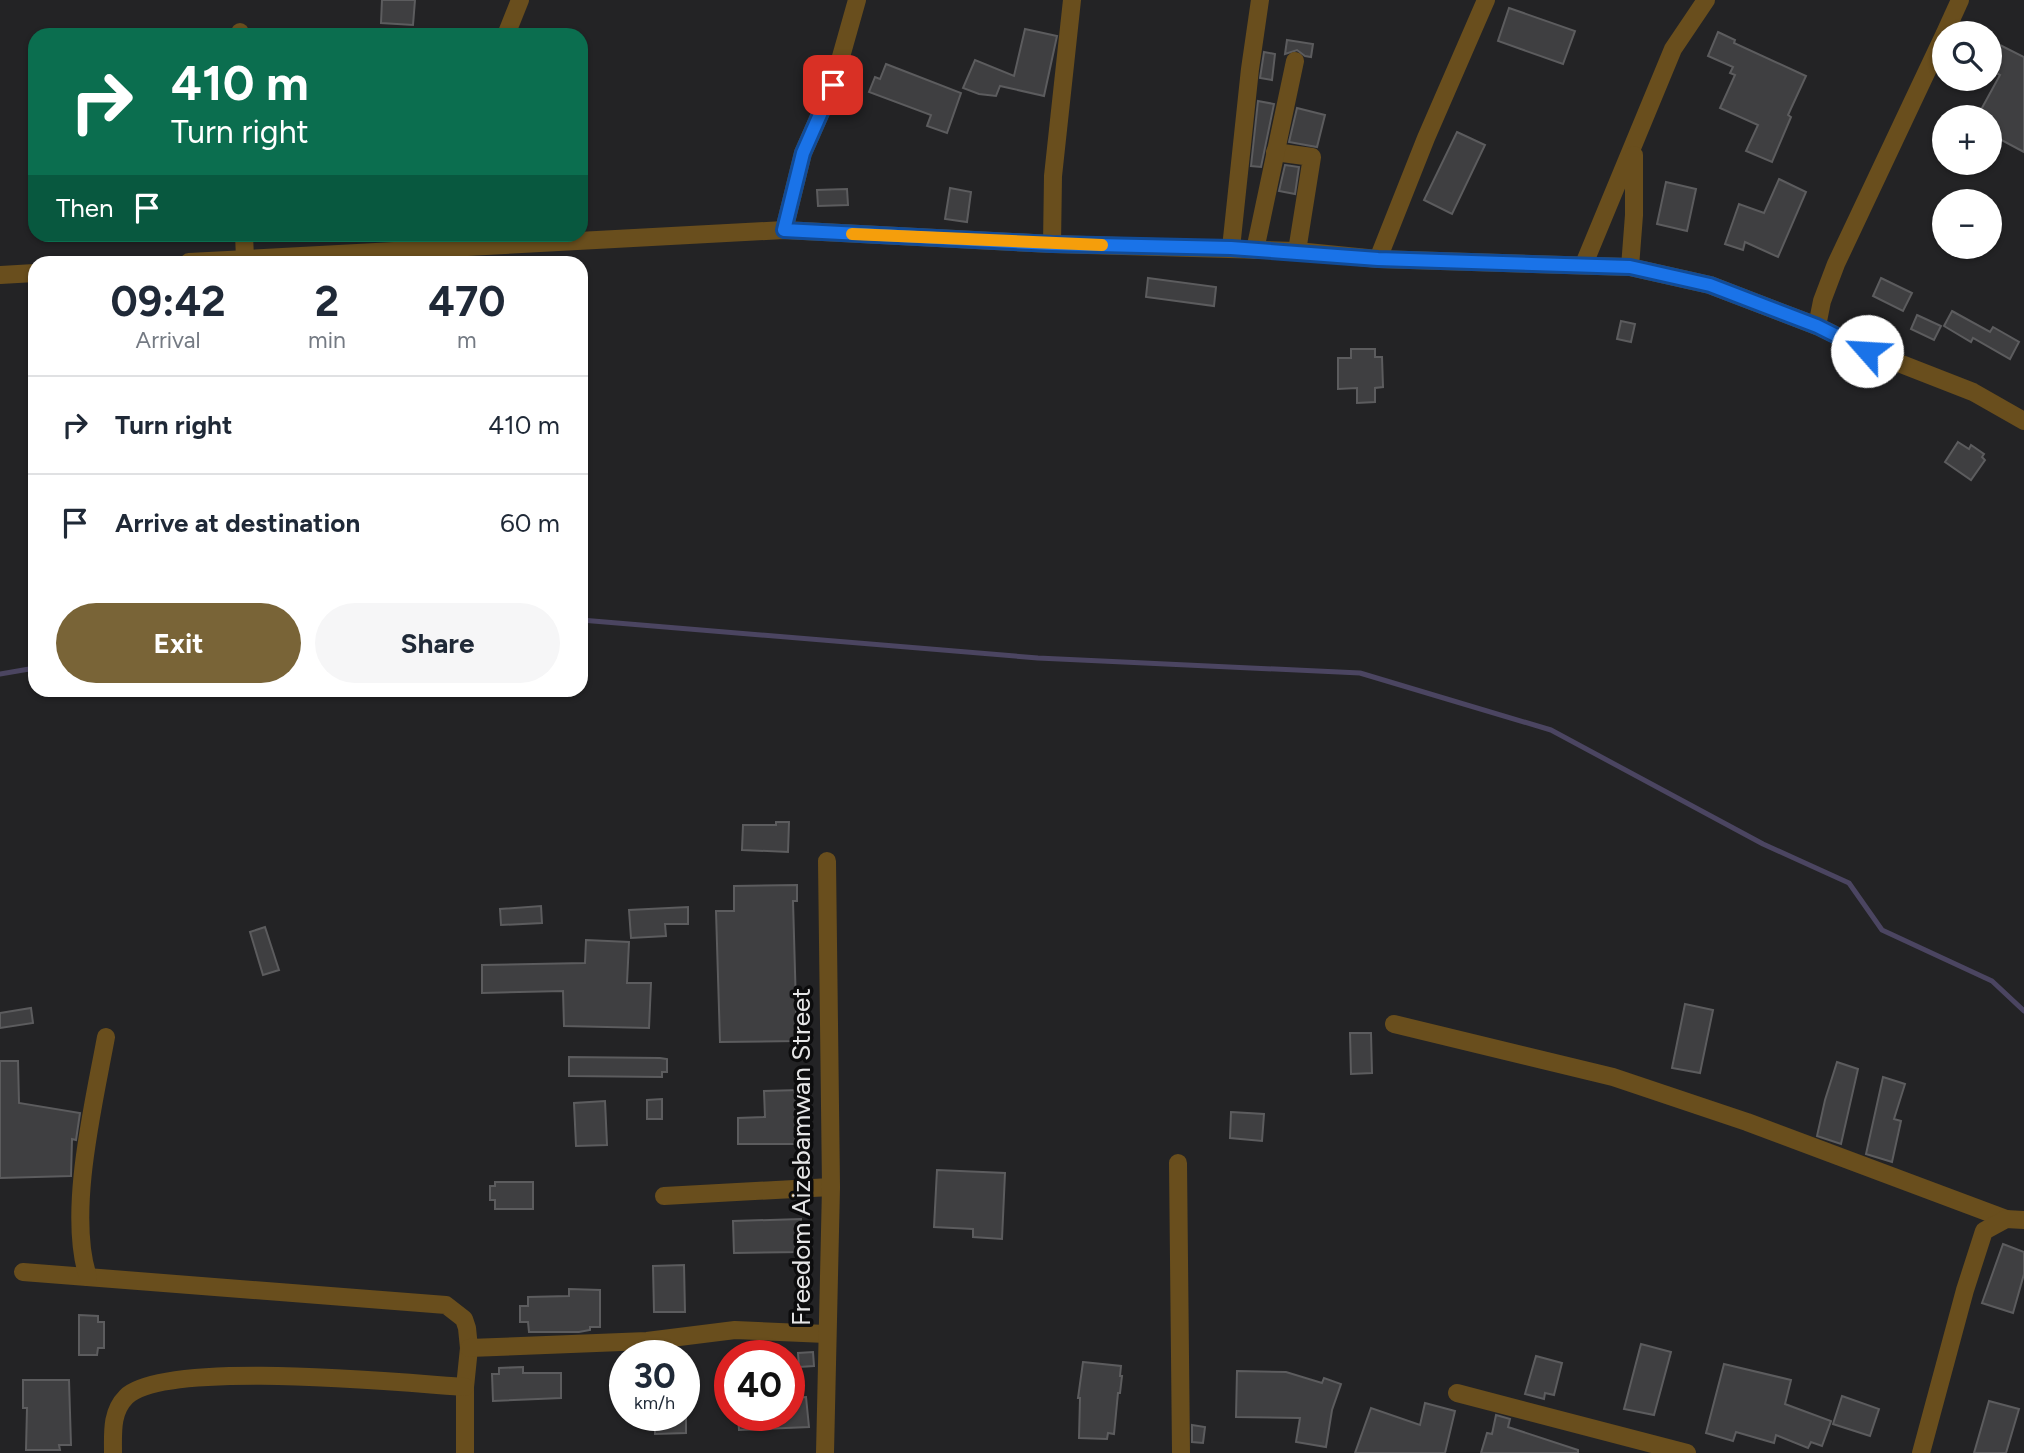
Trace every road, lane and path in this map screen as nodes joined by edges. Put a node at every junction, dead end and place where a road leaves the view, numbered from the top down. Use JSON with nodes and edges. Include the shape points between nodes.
{"nodes":[{"id":1,"x":520,"y":0,"type":"edge"},
{"id":2,"x":857,"y":0,"type":"edge"},
{"id":3,"x":1072,"y":0,"type":"edge"},
{"id":4,"x":1260,"y":0,"type":"edge"},
{"id":5,"x":1486,"y":0,"type":"edge"},
{"id":6,"x":1706,"y":0,"type":"edge"},
{"id":7,"x":1960,"y":0,"type":"edge"},
{"id":8,"x":1951,"y":21,"type":"edge"},
{"id":9,"x":509,"y":28,"type":"edge"},
{"id":10,"x":1295,"y":61,"type":"dead end"},
{"id":11,"x":1932,"y":61,"type":"edge"},
{"id":12,"x":1634,"y":148,"type":"junction"},
{"id":13,"x":1275,"y":152,"type":"junction"},
{"id":14,"x":784,"y":230,"type":"junction"},
{"id":15,"x":588,"y":236,"type":"edge"},
{"id":16,"x":422,"y":242,"type":"edge"},
{"id":17,"x":1052,"y":244,"type":"junction"},
{"id":18,"x":1231,"y":248,"type":"junction"},
{"id":19,"x":1255,"y":250,"type":"junction"},
{"id":20,"x":1297,"y":251,"type":"junction"},
{"id":21,"x":276,"y":256,"type":"edge"},
{"id":22,"x":1378,"y":259,"type":"junction"},
{"id":23,"x":1584,"y":264,"type":"junction"},
{"id":24,"x":1630,"y":267,"type":"junction"},
{"id":25,"x":28,"y":273,"type":"edge"},
{"id":26,"x":0,"y":275,"type":"edge"},
{"id":27,"x":1817,"y":326,"type":"junction"},
{"id":28,"x":2024,"y":421,"type":"edge"},
{"id":29,"x":827,"y":861,"type":"dead end"},
{"id":30,"x":1394,"y":1024,"type":"dead end"},
{"id":31,"x":106,"y":1037,"type":"dead end"},
{"id":32,"x":1178,"y":1163,"type":"dead end"},
{"id":33,"x":831,"y":1186,"type":"junction"},
{"id":34,"x":664,"y":1196,"type":"dead end"},
{"id":35,"x":2006,"y":1219,"type":"junction"},
{"id":36,"x":2024,"y":1220,"type":"edge"},
{"id":37,"x":23,"y":1272,"type":"dead end"},
{"id":38,"x":88,"y":1277,"type":"junction"},
{"id":39,"x":827,"y":1334,"type":"junction"},
{"id":40,"x":469,"y":1348,"type":"junction"},
{"id":41,"x":465,"y":1387,"type":"junction"},
{"id":42,"x":1457,"y":1393,"type":"dead end"},
{"id":43,"x":113,"y":1453,"type":"edge"},
{"id":44,"x":465,"y":1453,"type":"edge"},
{"id":45,"x":825,"y":1453,"type":"edge"},
{"id":46,"x":1181,"y":1453,"type":"edge"},
{"id":47,"x":1687,"y":1453,"type":"edge"},
{"id":48,"x":1921,"y":1453,"type":"edge"}],
"edges":[{"from":1,"to":9,"type":"street"},
{"from":2,"to":14,"type":"street","via":[[833,85],[803,153]]},
{"from":3,"to":17,"type":"street","via":[[1053,176]]},
{"from":4,"to":18,"type":"street"},
{"from":5,"to":22,"type":"street"},
{"from":6,"to":12,"type":"street","via":[[1673,49]]},
{"from":7,"to":8,"type":"street"},
{"from":10,"to":13,"type":"street"},
{"from":11,"to":27,"type":"street","via":[[1836,264]]},
{"from":12,"to":23,"type":"street"},
{"from":12,"to":24,"type":"street"},
{"from":13,"to":19,"type":"street"},
{"from":13,"to":20,"type":"street","via":[[1312,157]]},
{"from":14,"to":15,"type":"street"},
{"from":14,"to":17,"type":"street"},
{"from":16,"to":21,"type":"street"},
{"from":17,"to":18,"type":"street"},
{"from":18,"to":19,"type":"street"},
{"from":19,"to":20,"type":"street"},
{"from":20,"to":22,"type":"street"},
{"from":22,"to":23,"type":"street"},
{"from":23,"to":24,"type":"street"},
{"from":24,"to":27,"type":"street","via":[[1710,285]]},
{"from":25,"to":26,"type":"street"},
{"from":27,"to":28,"type":"street","via":[[1867,351],[1973,392]]},
{"from":29,"to":33,"type":"street","name":"Freedom Aizebamwan Street"},
{"from":30,"to":35,"type":"street","via":[[1613,1077]]},
{"from":31,"to":38,"type":"street","via":[[80,1199]]},
{"from":32,"to":46,"type":"street"},
{"from":33,"to":34,"type":"street"},
{"from":33,"to":39,"type":"street","name":"Freedom Aizebamwan Street"},
{"from":35,"to":36,"type":"street"},
{"from":35,"to":48,"type":"street","via":[[1984,1231]]},
{"from":37,"to":38,"type":"street"},
{"from":38,"to":40,"type":"street","via":[[446,1306],[464,1319]]},
{"from":39,"to":40,"type":"street","via":[[735,1330],[648,1341]]},
{"from":39,"to":45,"type":"street","name":"Freedom Aizebamwan Street"},
{"from":40,"to":41,"type":"street"},
{"from":41,"to":43,"type":"street","via":[[315,1377],[214,1377],[147,1386],[118,1406]]},
{"from":41,"to":44,"type":"street"},
{"from":42,"to":47,"type":"street"}]}
